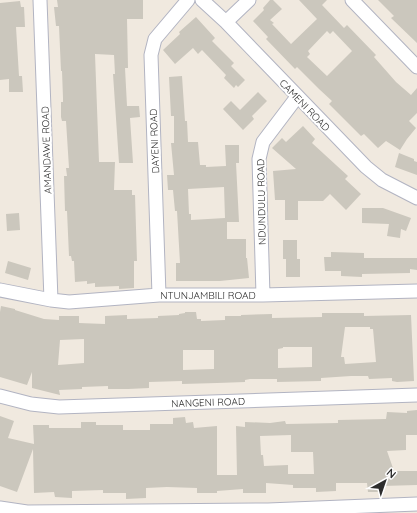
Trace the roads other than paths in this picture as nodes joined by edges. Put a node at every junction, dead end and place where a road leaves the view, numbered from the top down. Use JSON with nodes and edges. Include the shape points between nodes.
{"nodes":[{"id":1,"x":40,"y":0,"type":"edge"},
{"id":2,"x":188,"y":0,"type":"edge"},
{"id":3,"x":202,"y":0,"type":"edge"},
{"id":4,"x":249,"y":0,"type":"edge"},
{"id":5,"x":352,"y":0,"type":"edge"},
{"id":6,"x":226,"y":22,"type":"junction"},
{"id":7,"x":417,"y":66,"type":"edge"},
{"id":8,"x":297,"y":97,"type":"junction"},
{"id":9,"x":417,"y":198,"type":"edge"},
{"id":10,"x":0,"y":290,"type":"edge"},
{"id":11,"x":417,"y":290,"type":"edge"},
{"id":12,"x":159,"y":294,"type":"junction"},
{"id":13,"x":263,"y":295,"type":"junction"},
{"id":14,"x":51,"y":300,"type":"junction"},
{"id":15,"x":417,"y":395,"type":"edge"},
{"id":16,"x":0,"y":396,"type":"edge"},
{"id":17,"x":417,"y":504,"type":"edge"},
{"id":18,"x":0,"y":508,"type":"edge"}],
"edges":[{"from":1,"to":14,"type":"street","name":"AMANDAWE ROAD"},
{"from":2,"to":12,"type":"street","name":"DAYENI ROAD","via":[[155,39],[152,50]]},
{"from":3,"to":6,"type":"street","name":"CAMENI ROAD"},
{"from":4,"to":6,"type":"street"},
{"from":5,"to":7,"type":"street"},
{"from":6,"to":8,"type":"street","name":"CAMENI ROAD"},
{"from":8,"to":9,"type":"street","name":"CAMENI ROAD","via":[[366,167],[382,180]]},
{"from":8,"to":13,"type":"street","name":"NDUNDULU ROAD","via":[[262,142],[259,159]]},
{"from":10,"to":14,"type":"street","name":"NTUNJAMBILI ROAD"},
{"from":11,"to":13,"type":"street","name":"NTUNJAMBILI ROAD"},
{"from":12,"to":13,"type":"street","name":"NTUNJAMBILI ROAD"},
{"from":12,"to":14,"type":"street","name":"NTUNJAMBILI ROAD","via":[[69,302]]},
{"from":15,"to":16,"type":"street","name":"NANGENI ROAD","via":[[59,407],[31,404]]},
{"from":17,"to":18,"type":"street","via":[[253,510],[27,512]]}]}
